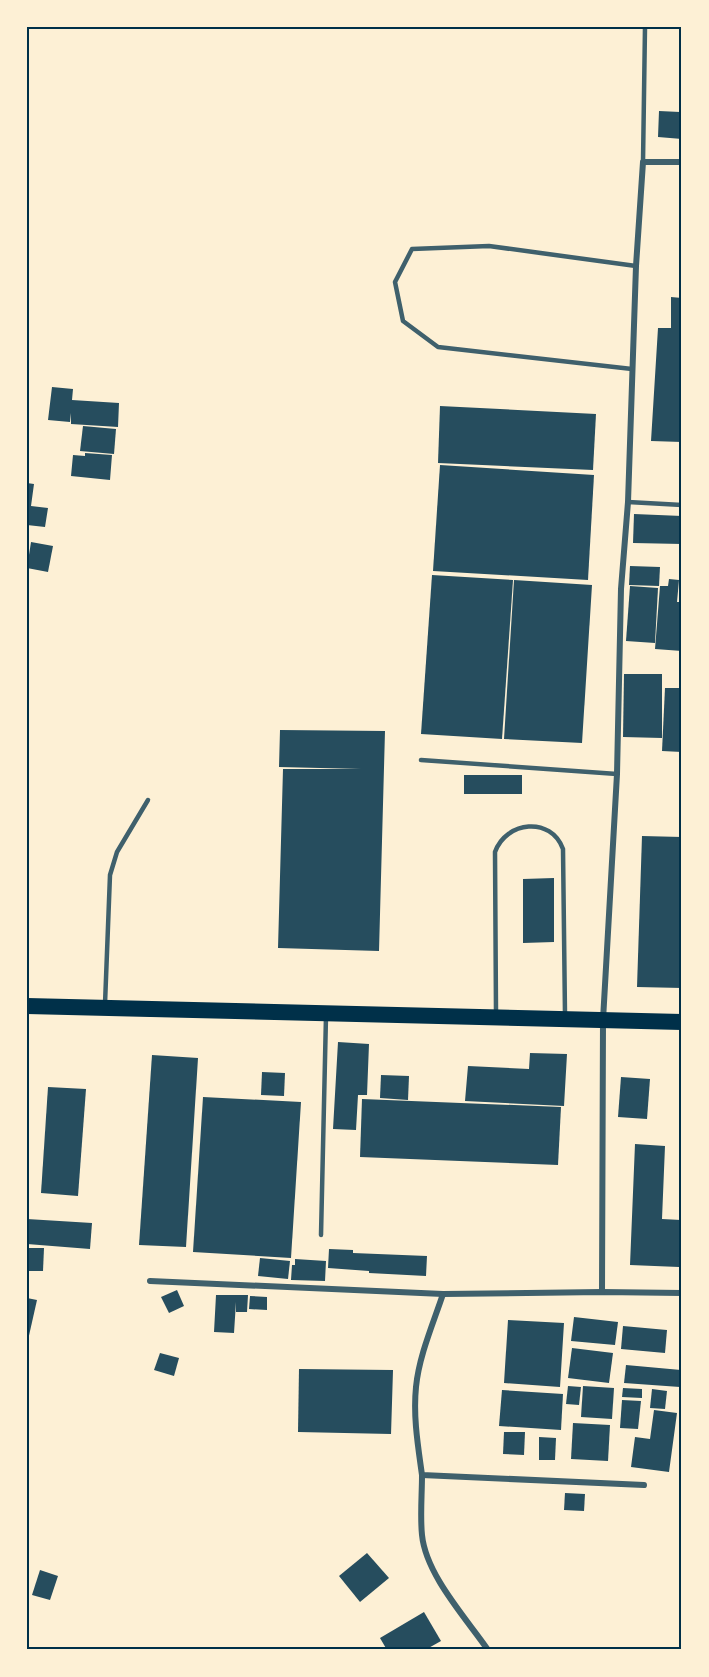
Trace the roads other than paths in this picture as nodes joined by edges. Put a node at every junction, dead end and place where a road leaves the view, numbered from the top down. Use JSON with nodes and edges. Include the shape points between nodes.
{"nodes":[{"id":1,"x":645,"y":27,"type":"edge"},
{"id":2,"x":643,"y":162,"type":"junction"},
{"id":3,"x":682,"y":162,"type":"edge"},
{"id":4,"x":636,"y":266,"type":"junction"},
{"id":5,"x":632,"y":369,"type":"junction"},
{"id":6,"x":628,"y":502,"type":"junction"},
{"id":7,"x":682,"y":505,"type":"edge"},
{"id":8,"x":421,"y":760,"type":"dead end"},
{"id":9,"x":617,"y":774,"type":"junction"},
{"id":10,"x":148,"y":800,"type":"dead end"},
{"id":11,"x":27,"y":1005,"type":"edge"},
{"id":12,"x":105,"y":1007,"type":"junction"},
{"id":13,"x":326,"y":1014,"type":"junction"},
{"id":14,"x":496,"y":1016,"type":"junction"},
{"id":15,"x":565,"y":1018,"type":"junction"},
{"id":16,"x":603,"y":1020,"type":"junction"},
{"id":17,"x":682,"y":1022,"type":"edge"},
{"id":18,"x":321,"y":1235,"type":"dead end"},
{"id":19,"x":150,"y":1281,"type":"dead end"},
{"id":20,"x":602,"y":1292,"type":"junction"},
{"id":21,"x":682,"y":1293,"type":"edge"},
{"id":22,"x":443,"y":1294,"type":"junction"},
{"id":23,"x":422,"y":1475,"type":"junction"},
{"id":24,"x":644,"y":1485,"type":"dead end"},
{"id":25,"x":488,"y":1650,"type":"edge"}],
"edges":[{"from":1,"to":2,"type":"lane"},
{"from":2,"to":3,"type":"street"},
{"from":2,"to":4,"type":"street"},
{"from":4,"to":5,"type":"street"},
{"from":4,"to":5,"type":"lane","via":[[489,246],[412,249],[395,282],[403,321],[438,347]]},
{"from":5,"to":6,"type":"street"},
{"from":6,"to":7,"type":"lane"},
{"from":6,"to":9,"type":"street","via":[[621,589]]},
{"from":8,"to":9,"type":"lane"},
{"from":9,"to":16,"type":"street"},
{"from":10,"to":12,"type":"lane","via":[[117,852],[111,875]]},
{"from":11,"to":12,"type":"highway"},
{"from":12,"to":13,"type":"highway"},
{"from":13,"to":14,"type":"highway"},
{"from":13,"to":18,"type":"lane"},
{"from":14,"to":15,"type":"highway"},
{"from":14,"to":15,"type":"lane","via":[[495,852],[499,841],[510,831],[534,827],[551,831],[563,849]]},
{"from":15,"to":16,"type":"highway"},
{"from":16,"to":17,"type":"highway"},
{"from":16,"to":20,"type":"street"},
{"from":19,"to":22,"type":"street"},
{"from":20,"to":21,"type":"street"},
{"from":20,"to":22,"type":"street"},
{"from":22,"to":23,"type":"street","via":[[416,1386],[415,1425]]},
{"from":23,"to":24,"type":"street"},
{"from":23,"to":25,"type":"street","via":[[422,1536],[428,1559]]}]}
